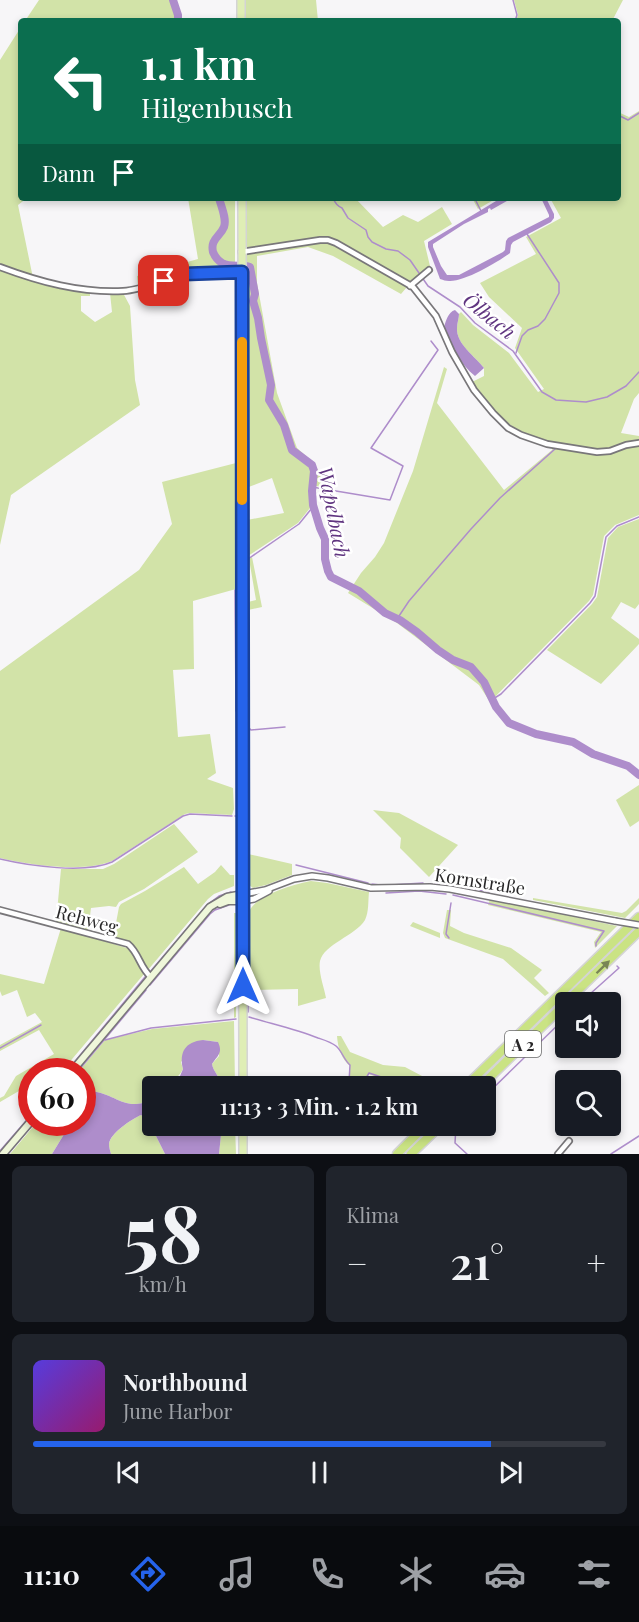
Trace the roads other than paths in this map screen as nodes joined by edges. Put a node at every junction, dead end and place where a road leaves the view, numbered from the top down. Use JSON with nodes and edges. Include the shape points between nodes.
{"nodes":[{"id":1,"x":241,"y":0,"type":"edge"},
{"id":2,"x":241,"y":18,"type":"edge"},
{"id":3,"x":242,"y":201,"type":"edge"},
{"id":4,"x":242,"y":256,"type":"junction"},
{"id":5,"x":0,"y":267,"type":"edge"},
{"id":6,"x":429,"y":270,"type":"dead end"},
{"id":7,"x":242,"y":271,"type":"junction"},
{"id":8,"x":410,"y":286,"type":"junction"},
{"id":9,"x":639,"y":443,"type":"edge"},
{"id":10,"x":243,"y":897,"type":"junction"},
{"id":11,"x":0,"y":910,"type":"edge"},
{"id":12,"x":639,"y":917,"type":"edge"},
{"id":13,"x":639,"y":925,"type":"edge"},
{"id":14,"x":639,"y":931,"type":"edge"},
{"id":15,"x":151,"y":977,"type":"junction"},
{"id":16,"x":576,"y":992,"type":"edge"},
{"id":17,"x":555,"y":1013,"type":"edge"},
{"id":18,"x":83,"y":1058,"type":"edge"},
{"id":19,"x":243,"y":1076,"type":"edge"},
{"id":20,"x":476,"y":1076,"type":"edge"},
{"id":21,"x":491,"y":1076,"type":"edge"},
{"id":22,"x":18,"y":1136,"type":"edge"},
{"id":23,"x":243,"y":1136,"type":"edge"},
{"id":24,"x":415,"y":1136,"type":"edge"},
{"id":25,"x":430,"y":1136,"type":"edge"},
{"id":26,"x":569,"y":1141,"type":"dead end"},
{"id":27,"x":3,"y":1154,"type":"edge"},
{"id":28,"x":243,"y":1154,"type":"edge"},
{"id":29,"x":397,"y":1154,"type":"edge"},
{"id":30,"x":411,"y":1154,"type":"edge"},
{"id":31,"x":558,"y":1154,"type":"edge"}],
"edges":[{"from":1,"to":2,"type":"main road"},
{"from":3,"to":4,"type":"main road"},
{"from":4,"to":7,"type":"main road"},
{"from":4,"to":8,"type":"street","via":[[328,240]]},
{"from":5,"to":7,"type":"street","via":[[56,286],[102,291],[136,289],[184,274]]},
{"from":6,"to":8,"type":"street"},
{"from":7,"to":10,"type":"main road"},
{"from":8,"to":9,"type":"street","via":[[436,316],[474,390],[508,428],[547,444],[597,452]]},
{"from":10,"to":13,"type":"street","name":"Kornstraße","bridge":true,"via":[[312,876],[371,888],[450,889]]},
{"from":10,"to":15,"type":"main road","via":[[227,897],[210,907]]},
{"from":10,"to":19,"type":"main road"},
{"from":11,"to":15,"type":"street","name":"Rehweg","via":[[128,944]]},
{"from":12,"to":20,"type":"highway","number":"A 2"},
{"from":16,"to":14,"type":"highway","number":"A 2","one_way":true},
{"from":15,"to":18,"type":"main road"},
{"from":17,"to":21,"type":"highway","number":"A 2"},
{"from":22,"to":27,"type":"main road"},
{"from":23,"to":28,"type":"main road"},
{"from":24,"to":29,"type":"highway"},
{"from":25,"to":30,"type":"highway"},
{"from":26,"to":31,"type":"street"}]}
